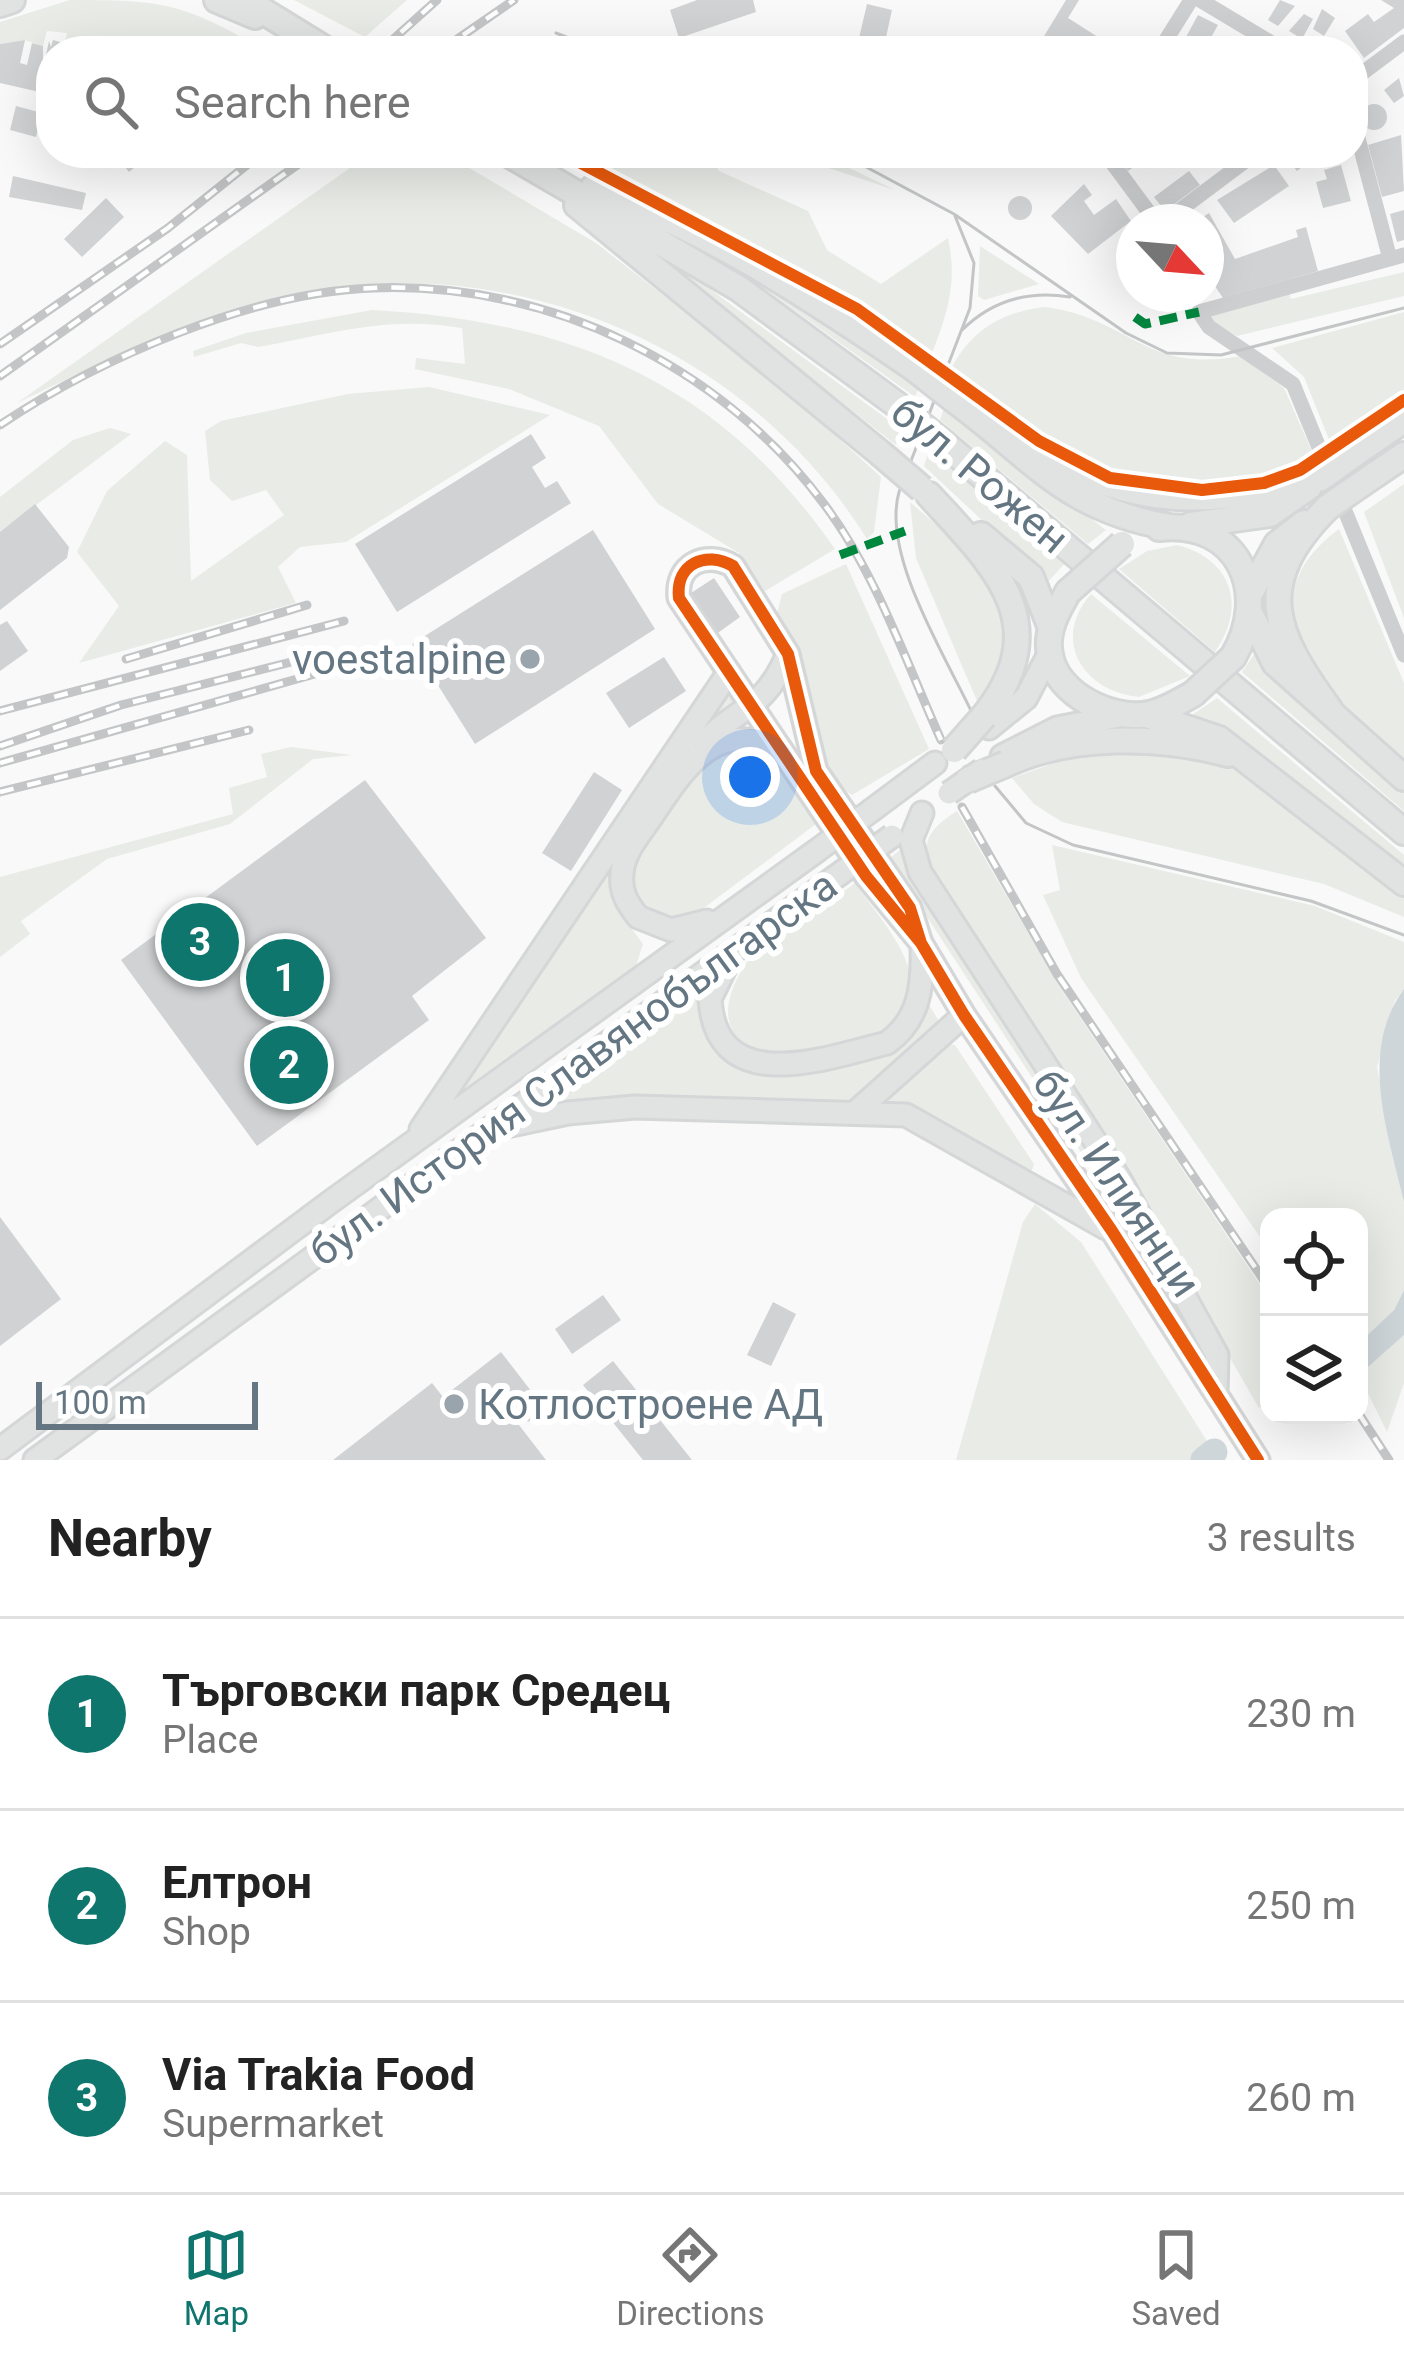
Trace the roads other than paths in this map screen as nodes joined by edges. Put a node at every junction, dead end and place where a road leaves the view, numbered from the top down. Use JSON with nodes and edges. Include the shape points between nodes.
{"nodes":[{"id":1,"x":12,"y":0,"type":"edge"},
{"id":2,"x":217,"y":0,"type":"edge"},
{"id":3,"x":245,"y":0,"type":"edge"},
{"id":4,"x":1191,"y":0,"type":"edge"},
{"id":5,"x":1200,"y":0,"type":"edge"},
{"id":6,"x":0,"y":4,"type":"edge"},
{"id":7,"x":301,"y":36,"type":"joint"},
{"id":8,"x":1169,"y":36,"type":"edge"},
{"id":9,"x":1260,"y":36,"type":"edge"},
{"id":10,"x":1404,"y":42,"type":"edge"},
{"id":11,"x":1368,"y":69,"type":"edge"},
{"id":12,"x":1368,"y":166,"type":"edge"},
{"id":13,"x":527,"y":168,"type":"edge"},
{"id":14,"x":532,"y":168,"type":"edge"},
{"id":15,"x":540,"y":168,"type":"edge"},
{"id":16,"x":1118,"y":168,"type":"edge"},
{"id":17,"x":1235,"y":168,"type":"edge"},
{"id":18,"x":1146,"y":204,"type":"edge"},
{"id":19,"x":1185,"y":204,"type":"edge"},
{"id":20,"x":1397,"y":257,"type":"edge"},
{"id":21,"x":1224,"y":297,"type":"edge"},
{"id":22,"x":1204,"y":312,"type":"edge"},
{"id":23,"x":1404,"y":420,"type":"edge"},
{"id":24,"x":1002,"y":436,"type":"junction"},
{"id":25,"x":1404,"y":455,"type":"edge"},
{"id":26,"x":1321,"y":478,"type":"junction"},
{"id":27,"x":926,"y":492,"type":"junction"},
{"id":28,"x":1328,"y":507,"type":"junction"},
{"id":29,"x":1175,"y":527,"type":"junction"},
{"id":30,"x":1251,"y":603,"type":"junction"},
{"id":31,"x":1050,"y":641,"type":"junction"},
{"id":32,"x":788,"y":654,"type":"junction"},
{"id":33,"x":1404,"y":655,"type":"edge"},
{"id":34,"x":729,"y":672,"type":"junction"},
{"id":35,"x":753,"y":706,"type":"junction"},
{"id":36,"x":1330,"y":710,"type":"junction"},
{"id":37,"x":1138,"y":714,"type":"junction"},
{"id":38,"x":986,"y":722,"type":"junction"},
{"id":39,"x":945,"y":756,"type":"joint"},
{"id":40,"x":789,"y":760,"type":"junction"},
{"id":41,"x":1004,"y":760,"type":"junction"},
{"id":42,"x":1248,"y":763,"type":"junction"},
{"id":43,"x":681,"y":772,"type":"junction"},
{"id":44,"x":1404,"y":778,"type":"edge"},
{"id":45,"x":958,"y":787,"type":"joint"},
{"id":46,"x":922,"y":813,"type":"junction"},
{"id":47,"x":1404,"y":832,"type":"edge"},
{"id":48,"x":1404,"y":883,"type":"edge"},
{"id":49,"x":731,"y":913,"type":"junction"},
{"id":50,"x":921,"y":944,"type":"junction"},
{"id":51,"x":741,"y":947,"type":"junction"},
{"id":52,"x":964,"y":1015,"type":"junction"},
{"id":53,"x":859,"y":1109,"type":"junction"},
{"id":54,"x":484,"y":1130,"type":"junction"},
{"id":55,"x":410,"y":1145,"type":"junction"},
{"id":56,"x":1112,"y":1231,"type":"junction"},
{"id":57,"x":1216,"y":1394,"type":"junction"},
{"id":58,"x":0,"y":1449,"type":"edge"},
{"id":59,"x":35,"y":1460,"type":"edge"},
{"id":60,"x":1258,"y":1460,"type":"edge"}],
"edges":[{"from":1,"to":6,"type":"main road"},
{"from":2,"to":7,"type":"main road"},
{"from":3,"to":7,"type":"main road"},
{"from":4,"to":8,"type":"street"},
{"from":5,"to":9,"type":"street"},
{"from":10,"to":11,"type":"street"},
{"from":12,"to":20,"type":"street"},
{"from":13,"to":27,"type":"main road","name":"бул. Рожен","bridge":true},
{"from":14,"to":47,"type":"main road","name":"бул. Рожен","bridge":true,"via":[[738,288],[896,404]]},
{"from":15,"to":24,"type":"main road","name":"бул. Рожен","bridge":true,"via":[[687,227],[796,290]]},
{"from":16,"to":18,"type":"street"},
{"from":17,"to":19,"type":"street"},
{"from":20,"to":21,"type":"street"},
{"from":22,"to":33,"type":"street","via":[[1210,327],[1293,384]]},
{"from":23,"to":26,"type":"main road","bridge":true},
{"from":24,"to":26,"type":"main road","via":[[1089,479],[1160,496],[1228,499]]},
{"from":24,"to":29,"type":"main road","name":"бул. Рожен","via":[[1083,503]]},
{"from":25,"to":28,"type":"main road","bridge":true},
{"from":26,"to":29,"type":"main road","via":[[1270,514]]},
{"from":27,"to":31,"type":"main road","name":"бул. Рожен","via":[[1025,570],[1043,598]]},
{"from":27,"to":38,"type":"main road","via":[[999,573],[1014,609],[1015,661]]},
{"from":28,"to":30,"type":"main road","via":[[1276,544]]},
{"from":28,"to":36,"type":"main road","via":[[1298,541],[1277,606],[1283,640]]},
{"from":29,"to":30,"type":"main road","via":[[1227,546],[1242,562]]},
{"from":29,"to":31,"type":"main road","bridge":true,"via":[[1123,544],[1068,592]]},
{"from":30,"to":36,"type":"main road","via":[[1275,663]]},
{"from":30,"to":37,"type":"main road","bridge":true,"via":[[1233,657],[1192,694]]},
{"from":31,"to":37,"type":"main road","via":[[1076,694]]},
{"from":31,"to":38,"type":"main road","via":[[1026,698]]},
{"from":32,"to":34,"type":"main road","name":"бул. Илиянци","via":[[734,566],[700,560],[682,575],[679,598]]},
{"from":32,"to":35,"type":"main road"},
{"from":32,"to":50,"type":"main road","name":"бул. Илиянци","via":[[816,771],[910,908]]},
{"from":34,"to":35,"type":"main road","name":"бул. Илиянци"},
{"from":34,"to":55,"type":"main road"},
{"from":35,"to":40,"type":"main road","name":"бул. Илиянци"},
{"from":35,"to":43,"type":"main road","via":[[712,734]]},
{"from":36,"to":44,"type":"main road"},
{"from":37,"to":41,"type":"main road","via":[[1057,728]]},
{"from":37,"to":42,"type":"main road","via":[[1206,732]]},
{"from":38,"to":39,"type":"main road","bridge":true},
{"from":39,"to":49,"type":"main road","name":"бул. История Славянобългарска","bridge":true},
{"from":40,"to":43,"type":"main road","via":[[760,744],[728,742],[696,755]]},
{"from":40,"to":50,"type":"main road","name":"бул. Илиянци"},
{"from":41,"to":42,"type":"main road","via":[[1124,742],[1199,747]]},
{"from":41,"to":45,"type":"main road","bridge":true},
{"from":42,"to":48,"type":"main road"},
{"from":43,"to":49,"type":"main road","via":[[625,859],[627,903],[645,922],[670,930]]},
{"from":45,"to":46,"type":"main road","name":"бул. История Славянобългарска"},
{"from":46,"to":51,"type":"main road","name":"бул. История Славянобългарска","bridge":true},
{"from":46,"to":57,"type":"main road","via":[[911,840],[920,872],[1119,1178],[1217,1354]]},
{"from":49,"to":55,"type":"main road","name":"бул. История Славянобългарска"},
{"from":50,"to":51,"type":"main road","via":[[920,999],[897,1035],[794,1065],[742,1057],[714,1024],[714,986]]},
{"from":50,"to":52,"type":"main road","name":"бул. Илиянци"},
{"from":51,"to":54,"type":"main road","name":"бул. История Славянобългарска"},
{"from":52,"to":53,"type":"main road"},
{"from":52,"to":56,"type":"main road","name":"бул. Илиянци"},
{"from":53,"to":54,"type":"main road","via":[[635,1107]]},
{"from":53,"to":56,"type":"main road","via":[[906,1114]]},
{"from":54,"to":59,"type":"main road","name":"бул. История Славянобългарска"},
{"from":55,"to":58,"type":"main road","name":"бул. История Славянобългарска"},
{"from":56,"to":57,"type":"main road","name":"бул. Илиянци"},
{"from":57,"to":60,"type":"main road","name":"бул. Илиянци"}]}
